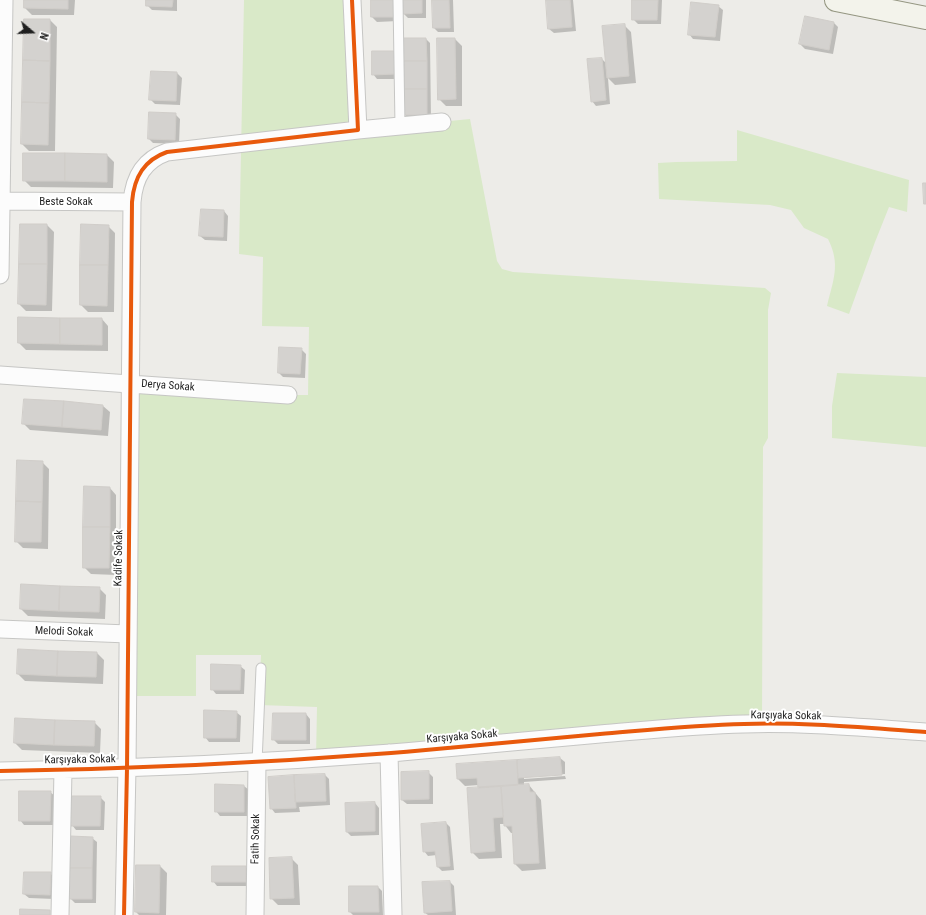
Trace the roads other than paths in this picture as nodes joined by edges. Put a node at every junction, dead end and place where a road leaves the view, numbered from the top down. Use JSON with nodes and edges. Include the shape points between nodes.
{"nodes":[{"id":1,"x":4,"y":0,"type":"edge"},
{"id":2,"x":352,"y":0,"type":"edge"},
{"id":3,"x":398,"y":0,"type":"edge"},
{"id":4,"x":836,"y":0,"type":"edge"},
{"id":5,"x":926,"y":18,"type":"edge"},
{"id":6,"x":442,"y":122,"type":"dead end"},
{"id":7,"x":400,"y":126,"type":"junction"},
{"id":8,"x":358,"y":130,"type":"junction"},
{"id":9,"x":1,"y":201,"type":"edge"},
{"id":10,"x":132,"y":202,"type":"junction"},
{"id":11,"x":0,"y":275,"type":"edge"},
{"id":12,"x":0,"y":374,"type":"edge"},
{"id":13,"x":130,"y":384,"type":"junction"},
{"id":14,"x":288,"y":395,"type":"dead end"},
{"id":15,"x":0,"y":629,"type":"edge"},
{"id":16,"x":128,"y":634,"type":"junction"},
{"id":17,"x":261,"y":668,"type":"dead end"},
{"id":18,"x":926,"y":732,"type":"edge"},
{"id":19,"x":389,"y":753,"type":"junction"},
{"id":20,"x":257,"y":763,"type":"junction"},
{"id":21,"x":127,"y":768,"type":"junction"},
{"id":22,"x":63,"y":770,"type":"junction"},
{"id":23,"x":0,"y":771,"type":"edge"},
{"id":24,"x":60,"y":915,"type":"edge"},
{"id":25,"x":124,"y":915,"type":"edge"},
{"id":26,"x":255,"y":915,"type":"edge"},
{"id":27,"x":393,"y":915,"type":"edge"}],
"edges":[{"from":1,"to":9,"type":"street"},
{"from":2,"to":8,"type":"street"},
{"from":3,"to":7,"type":"lane"},
{"from":4,"to":5,"type":"street"},
{"from":6,"to":7,"type":"street","name":"Kadife Sokak"},
{"from":7,"to":8,"type":"street","name":"Kadife Sokak"},
{"from":8,"to":10,"type":"street","name":"Kadife Sokak","via":[[157,155],[146,164],[134,186]]},
{"from":9,"to":10,"type":"street","name":"Beste Sokak"},
{"from":9,"to":11,"type":"street"},
{"from":10,"to":13,"type":"street","name":"Kadife Sokak"},
{"from":12,"to":13,"type":"street","name":"Derya Sokak"},
{"from":13,"to":14,"type":"street","name":"Derya Sokak"},
{"from":13,"to":16,"type":"street","name":"Kadife Sokak"},
{"from":15,"to":16,"type":"street","name":"Melodi Sokak"},
{"from":16,"to":21,"type":"street","name":"Kadife Sokak"},
{"from":17,"to":20,"type":"lane"},
{"from":18,"to":19,"type":"street","name":"Karşıyaka Sokak","via":[[842,726],[745,724],[680,727]]},
{"from":19,"to":20,"type":"street","name":"Karşıyaka Sokak"},
{"from":19,"to":27,"type":"street"},
{"from":20,"to":21,"type":"street","name":"Karşıyaka Sokak"},
{"from":20,"to":26,"type":"street","name":"Fatih Sokak"},
{"from":21,"to":22,"type":"street","name":"Karşıyaka Sokak"},
{"from":21,"to":25,"type":"street","name":"Kadife Sokak"},
{"from":22,"to":23,"type":"street","name":"Karşıyaka Sokak"},
{"from":22,"to":24,"type":"street"}]}
